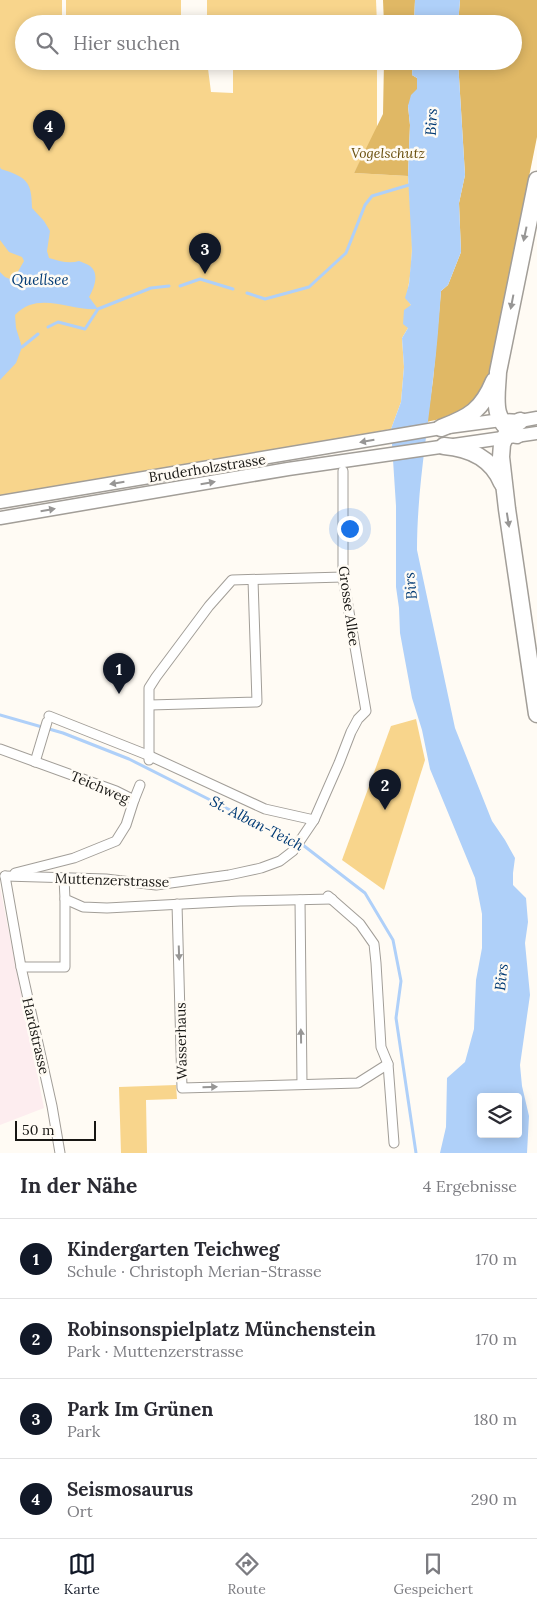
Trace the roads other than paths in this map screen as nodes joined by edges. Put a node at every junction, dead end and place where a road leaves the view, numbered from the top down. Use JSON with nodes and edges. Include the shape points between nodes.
{"nodes":[{"id":1,"x":537,"y":180,"type":"edge"},
{"id":2,"x":498,"y":372,"type":"junction"},
{"id":3,"x":537,"y":418,"type":"edge"},
{"id":4,"x":473,"y":419,"type":"junction"},
{"id":5,"x":441,"y":428,"type":"joint"},
{"id":6,"x":511,"y":429,"type":"junction"},
{"id":7,"x":537,"y":433,"type":"edge"},
{"id":8,"x":444,"y":446,"type":"joint"},
{"id":9,"x":474,"y":448,"type":"junction"},
{"id":10,"x":343,"y":471,"type":"dead end"},
{"id":11,"x":505,"y":491,"type":"junction"},
{"id":12,"x":0,"y":502,"type":"edge"},
{"id":13,"x":0,"y":518,"type":"edge"},
{"id":14,"x":343,"y":577,"type":"junction"},
{"id":15,"x":253,"y":580,"type":"junction"},
{"id":16,"x":150,"y":705,"type":"junction"},
{"id":17,"x":366,"y":711,"type":"joint"},
{"id":18,"x":537,"y":714,"type":"edge"},
{"id":19,"x":0,"y":749,"type":"edge"},
{"id":20,"x":150,"y":758,"type":"junction"},
{"id":21,"x":35,"y":762,"type":"junction"},
{"id":22,"x":140,"y":786,"type":"dead end"},
{"id":23,"x":134,"y":800,"type":"junction"},
{"id":24,"x":314,"y":820,"type":"junction"},
{"id":25,"x":5,"y":876,"type":"junction"},
{"id":26,"x":64,"y":878,"type":"junction"},
{"id":27,"x":65,"y":900,"type":"junction"},
{"id":28,"x":300,"y":900,"type":"junction"},
{"id":29,"x":178,"y":904,"type":"junction"},
{"id":30,"x":22,"y":967,"type":"junction"},
{"id":31,"x":388,"y":1064,"type":"junction"},
{"id":32,"x":302,"y":1084,"type":"junction"},
{"id":33,"x":394,"y":1143,"type":"dead end"},
{"id":34,"x":60,"y":1153,"type":"edge"}],
"edges":[{"from":1,"to":2,"type":"highway","one_way":true},
{"from":2,"to":4,"type":"highway"},
{"from":2,"to":6,"type":"highway","via":[[496,408]]},
{"from":3,"to":6,"type":"main road"},
{"from":4,"to":5,"type":"highway"},
{"from":4,"to":6,"type":"main road"},
{"from":5,"to":12,"type":"main road","name":"Bruderholzstrasse","one_way":true},
{"from":6,"to":7,"type":"main road"},
{"from":6,"to":9,"type":"main road"},
{"from":6,"to":11,"type":"highway","via":[[502,444]]},
{"from":8,"to":9,"type":"highway"},
{"from":13,"to":8,"type":"main road","name":"Bruderholzstrasse","one_way":true},
{"from":9,"to":11,"type":"highway","via":[[496,471]]},
{"from":10,"to":14,"type":"street","name":"Grosse Allee"},
{"from":11,"to":18,"type":"highway","one_way":true},
{"from":14,"to":15,"type":"street"},
{"from":14,"to":17,"type":"street","name":"Grosse Allee"},
{"from":15,"to":16,"type":"street","via":[[232,580],[209,606],[149,688]]},
{"from":15,"to":16,"type":"street","via":[[257,702]]},
{"from":16,"to":20,"type":"street"},
{"from":17,"to":24,"type":"street","name":"Muttenzerstrasse","via":[[351,732]]},
{"from":19,"to":21,"type":"street","name":"Teichweg"},
{"from":20,"to":21,"type":"street","via":[[48,719]]},
{"from":20,"to":24,"type":"street","via":[[265,809]]},
{"from":21,"to":23,"type":"street","name":"Teichweg"},
{"from":22,"to":23,"type":"street"},
{"from":23,"to":25,"type":"street","name":"Teichweg","via":[[126,825],[116,841],[74,858]]},
{"from":24,"to":26,"type":"street","name":"Muttenzerstrasse","via":[[293,851],[280,861],[229,876],[156,885]]},
{"from":25,"to":26,"type":"street","name":"Muttenzerstrasse"},
{"from":25,"to":30,"type":"street","name":"Hardstrasse"},
{"from":26,"to":27,"type":"street"},
{"from":27,"to":29,"type":"street","via":[[83,907],[107,908]]},
{"from":27,"to":30,"type":"street","via":[[65,967]]},
{"from":28,"to":29,"type":"street"},
{"from":28,"to":31,"type":"street","via":[[330,897],[360,924],[374,944],[381,1047]]},
{"from":32,"to":28,"type":"street","one_way":true},
{"from":29,"to":32,"type":"street","name":"Wasserhaus","one_way":true,"via":[[182,1088]]},
{"from":30,"to":34,"type":"street","name":"Hardstrasse"},
{"from":31,"to":32,"type":"street","name":"Wasserhaus","via":[[358,1083]]},
{"from":31,"to":33,"type":"street"}]}
